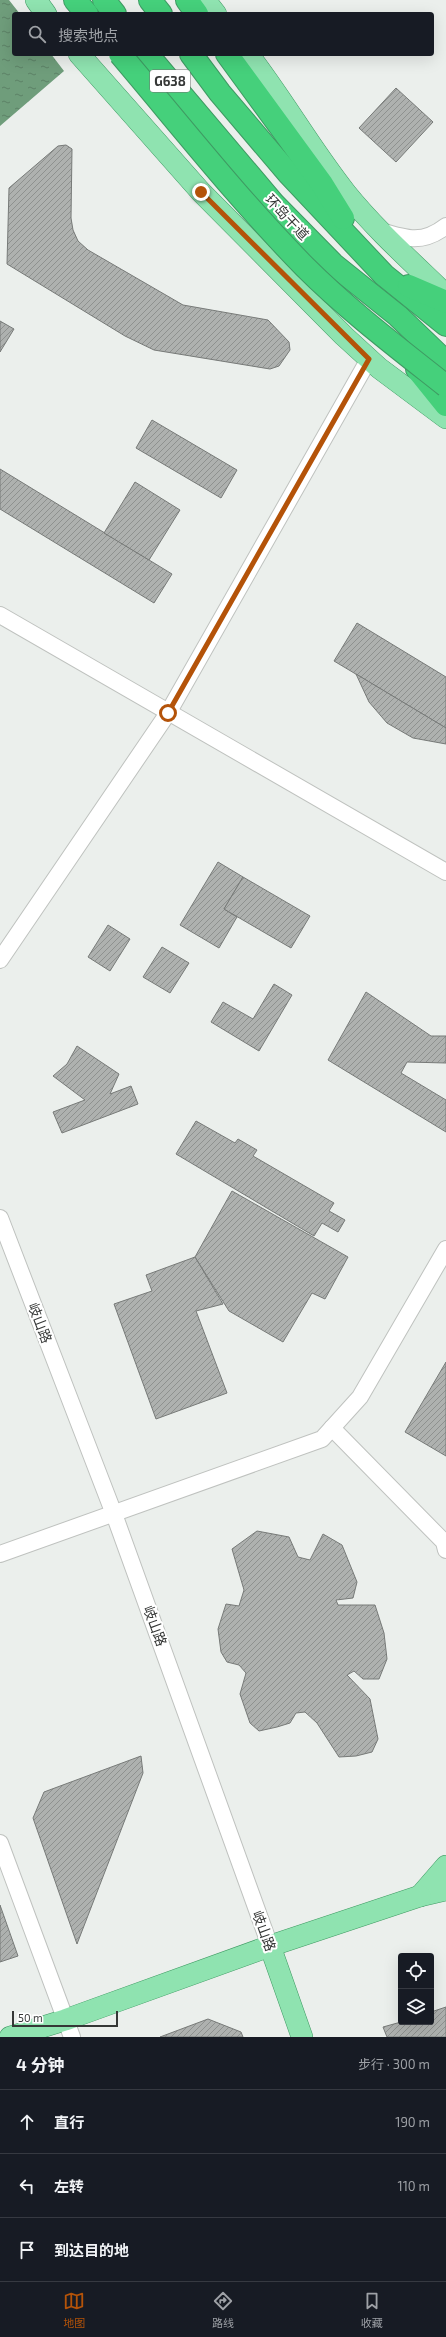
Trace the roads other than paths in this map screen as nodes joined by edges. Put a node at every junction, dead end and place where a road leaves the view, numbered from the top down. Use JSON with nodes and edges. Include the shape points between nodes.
{"nodes":[{"id":1,"x":36,"y":0,"type":"edge"},
{"id":2,"x":75,"y":0,"type":"edge"},
{"id":3,"x":104,"y":0,"type":"edge"},
{"id":4,"x":150,"y":0,"type":"edge"},
{"id":5,"x":187,"y":0,"type":"edge"},
{"id":6,"x":205,"y":0,"type":"edge"},
{"id":7,"x":45,"y":12,"type":"edge"},
{"id":8,"x":84,"y":12,"type":"edge"},
{"id":9,"x":113,"y":12,"type":"edge"},
{"id":10,"x":159,"y":12,"type":"edge"},
{"id":11,"x":196,"y":12,"type":"edge"},
{"id":12,"x":214,"y":12,"type":"edge"},
{"id":13,"x":81,"y":56,"type":"edge"},
{"id":14,"x":122,"y":56,"type":"edge"},
{"id":15,"x":149,"y":56,"type":"edge"},
{"id":16,"x":192,"y":56,"type":"edge"},
{"id":17,"x":229,"y":56,"type":"edge"},
{"id":18,"x":250,"y":56,"type":"edge"},
{"id":19,"x":446,"y":226,"type":"edge"},
{"id":20,"x":379,"y":231,"type":"junction"},
{"id":21,"x":368,"y":258,"type":"junction"},
{"id":22,"x":332,"y":264,"type":"junction"},
{"id":23,"x":384,"y":275,"type":"junction"},
{"id":24,"x":446,"y":295,"type":"edge"},
{"id":25,"x":446,"y":302,"type":"edge"},
{"id":26,"x":446,"y":325,"type":"edge"},
{"id":27,"x":369,"y":359,"type":"junction"},
{"id":28,"x":446,"y":362,"type":"edge"},
{"id":29,"x":446,"y":386,"type":"edge"},
{"id":30,"x":446,"y":405,"type":"edge"},
{"id":31,"x":446,"y":418,"type":"edge"},
{"id":32,"x":0,"y":615,"type":"edge"},
{"id":33,"x":168,"y":713,"type":"junction"},
{"id":34,"x":446,"y":872,"type":"edge"},
{"id":35,"x":0,"y":960,"type":"edge"},
{"id":36,"x":0,"y":1218,"type":"edge"},
{"id":37,"x":446,"y":1249,"type":"edge"},
{"id":38,"x":332,"y":1428,"type":"junction"},
{"id":39,"x":114,"y":1514,"type":"junction"},
{"id":40,"x":446,"y":1550,"type":"edge"},
{"id":41,"x":0,"y":1554,"type":"edge"},
{"id":42,"x":0,"y":1843,"type":"edge"},
{"id":43,"x":446,"y":1866,"type":"edge"},
{"id":44,"x":446,"y":1890,"type":"edge"},
{"id":45,"x":420,"y":1896,"type":"junction"},
{"id":46,"x":270,"y":1946,"type":"junction"},
{"id":47,"x":69,"y":2028,"type":"edge"},
{"id":48,"x":10,"y":2037,"type":"edge"},
{"id":49,"x":302,"y":2037,"type":"edge"}],
"edges":[{"from":1,"to":7,"type":"main road"},
{"from":2,"to":8,"type":"highway"},
{"from":3,"to":9,"type":"highway"},
{"from":4,"to":10,"type":"highway"},
{"from":5,"to":11,"type":"highway"},
{"from":6,"to":12,"type":"main road"},
{"from":13,"to":27,"type":"main road","via":[[206,198]]},
{"from":14,"to":29,"type":"highway","bridge":true,"via":[[233,189],[306,268],[373,328]]},
{"from":15,"to":22,"type":"highway","name":"环岛干道","number":"G638","via":[[274,204]]},
{"from":16,"to":21,"type":"highway","via":[[220,93],[288,173]]},
{"from":17,"to":21,"type":"highway","via":[[322,184]]},
{"from":18,"to":20,"type":"main road","via":[[346,192]]},
{"from":19,"to":20,"type":"street","via":[[434,235],[410,240]]},
{"from":20,"to":24,"type":"main road"},
{"from":21,"to":23,"type":"highway"},
{"from":22,"to":28,"type":"highway","name":"环岛干道","via":[[398,316]]},
{"from":22,"to":30,"type":"highway"},
{"from":23,"to":25,"type":"highway"},
{"from":23,"to":26,"type":"highway"},
{"from":27,"to":31,"type":"main road"},
{"from":27,"to":33,"type":"street"},
{"from":32,"to":33,"type":"street"},
{"from":33,"to":34,"type":"street"},
{"from":33,"to":35,"type":"street"},
{"from":36,"to":39,"type":"street","name":"岐山路"},
{"from":37,"to":38,"type":"street","via":[[360,1397]]},
{"from":38,"to":39,"type":"street","via":[[322,1439]]},
{"from":38,"to":40,"type":"street","via":[[444,1542]]},
{"from":39,"to":41,"type":"street"},
{"from":39,"to":46,"type":"street","name":"岐山路"},
{"from":42,"to":47,"type":"street"},
{"from":43,"to":45,"type":"main road"},
{"from":44,"to":45,"type":"main road"},
{"from":45,"to":46,"type":"main road"},
{"from":46,"to":47,"type":"main road"},
{"from":46,"to":49,"type":"main road","name":"岐山路"},
{"from":47,"to":48,"type":"main road"}]}
